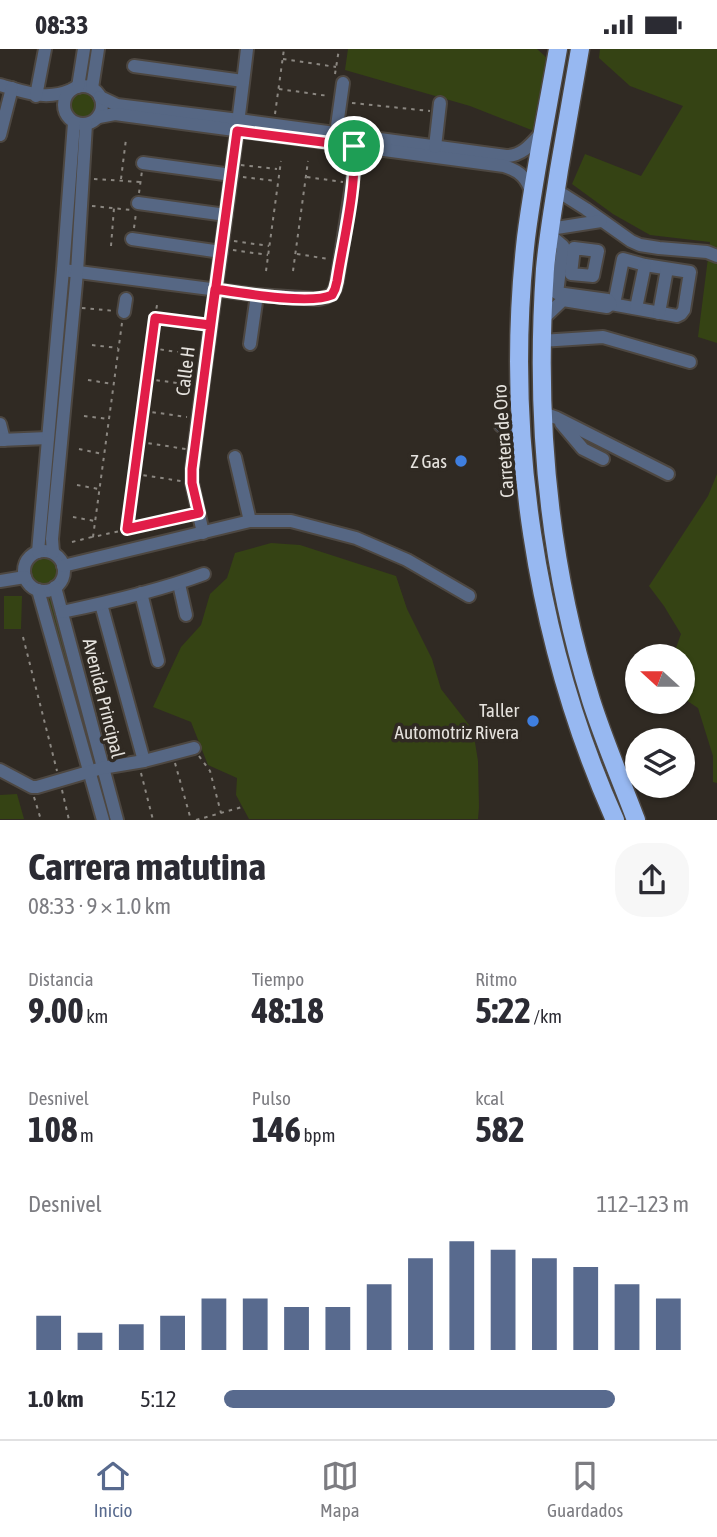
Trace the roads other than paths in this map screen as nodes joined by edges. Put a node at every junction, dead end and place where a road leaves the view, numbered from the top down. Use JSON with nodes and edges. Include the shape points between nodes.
{"nodes":[{"id":1,"x":45,"y":49,"type":"edge"},
{"id":2,"x":84,"y":49,"type":"edge"},
{"id":3,"x":98,"y":49,"type":"edge"},
{"id":4,"x":247,"y":49,"type":"edge"},
{"id":5,"x":558,"y":49,"type":"edge"},
{"id":6,"x":580,"y":49,"type":"edge"},
{"id":7,"x":134,"y":67,"type":"dead end"},
{"id":8,"x":339,"y":79,"type":"road end"},
{"id":9,"x":243,"y":81,"type":"junction"},
{"id":10,"x":6,"y":87,"type":"edge"},
{"id":11,"x":75,"y":89,"type":"junction"},
{"id":12,"x":96,"y":92,"type":"junction"},
{"id":13,"x":41,"y":96,"type":"junction"},
{"id":14,"x":440,"y":108,"type":"road end"},
{"id":15,"x":65,"y":111,"type":"junction"},
{"id":16,"x":99,"y":117,"type":"junction"},
{"id":17,"x":80,"y":124,"type":"junction"},
{"id":18,"x":238,"y":126,"type":"junction"},
{"id":19,"x":543,"y":131,"type":"junction"},
{"id":20,"x":336,"y":133,"type":"junction"},
{"id":21,"x":0,"y":135,"type":"edge"},
{"id":22,"x":354,"y":141,"type":"junction"},
{"id":23,"x":435,"y":148,"type":"junction"},
{"id":24,"x":144,"y":163,"type":"dead end"},
{"id":25,"x":232,"y":170,"type":"junction"},
{"id":26,"x":556,"y":190,"type":"junction"},
{"id":27,"x":533,"y":196,"type":"junction"},
{"id":28,"x":137,"y":207,"type":"road end"},
{"id":29,"x":226,"y":215,"type":"junction"},
{"id":30,"x":601,"y":221,"type":"junction"},
{"id":31,"x":549,"y":232,"type":"junction"},
{"id":32,"x":132,"y":239,"type":"dead end"},
{"id":33,"x":221,"y":247,"type":"junction"},
{"id":34,"x":569,"y":247,"type":"junction"},
{"id":35,"x":717,"y":256,"type":"edge"},
{"id":36,"x":645,"y":265,"type":"junction"},
{"id":37,"x":667,"y":269,"type":"junction"},
{"id":38,"x":70,"y":271,"type":"junction"},
{"id":39,"x":556,"y":277,"type":"junction"},
{"id":40,"x":215,"y":289,"type":"junction"},
{"id":41,"x":257,"y":295,"type":"junction"},
{"id":42,"x":610,"y":304,"type":"junction"},
{"id":43,"x":636,"y":308,"type":"junction"},
{"id":44,"x":659,"y":313,"type":"junction"},
{"id":45,"x":542,"y":319,"type":"junction"},
{"id":46,"x":541,"y":341,"type":"junction"},
{"id":47,"x":250,"y":344,"type":"dead end"},
{"id":48,"x":690,"y":362,"type":"dead end"},
{"id":49,"x":550,"y":416,"type":"junction"},
{"id":50,"x":0,"y":424,"type":"edge"},
{"id":51,"x":501,"y":426,"type":"dead end"},
{"id":52,"x":522,"y":428,"type":"junction"},
{"id":53,"x":48,"y":438,"type":"junction"},
{"id":54,"x":2,"y":440,"type":"edge"},
{"id":55,"x":235,"y":457,"type":"dead end"},
{"id":56,"x":603,"y":459,"type":"dead end"},
{"id":57,"x":668,"y":474,"type":"dead end"},
{"id":58,"x":250,"y":521,"type":"junction"},
{"id":59,"x":203,"y":533,"type":"junction"},
{"id":60,"x":38,"y":552,"type":"junction"},
{"id":61,"x":53,"y":552,"type":"junction"},
{"id":62,"x":63,"y":566,"type":"junction"},
{"id":63,"x":204,"y":574,"type":"dead end"},
{"id":64,"x":25,"y":577,"type":"junction"},
{"id":65,"x":0,"y":581,"type":"edge"},
{"id":66,"x":178,"y":584,"type":"junction"},
{"id":67,"x":55,"y":587,"type":"junction"},
{"id":68,"x":38,"y":590,"type":"junction"},
{"id":69,"x":141,"y":593,"type":"junction"},
{"id":70,"x":469,"y":596,"type":"dead end"},
{"id":71,"x":101,"y":604,"type":"junction"},
{"id":72,"x":62,"y":611,"type":"junction"},
{"id":73,"x":186,"y":615,"type":"dead end"},
{"id":74,"x":159,"y":660,"type":"dead end"},
{"id":75,"x":580,"y":661,"type":"junction"},
{"id":76,"x":560,"y":668,"type":"junction"},
{"id":77,"x":592,"y":702,"type":"junction"},
{"id":78,"x":572,"y":710,"type":"junction"},
{"id":79,"x":194,"y":748,"type":"road end"},
{"id":80,"x":141,"y":761,"type":"junction"},
{"id":81,"x":0,"y":770,"type":"edge"},
{"id":82,"x":96,"y":770,"type":"junction"},
{"id":83,"x":103,"y":820,"type":"edge"},
{"id":84,"x":117,"y":820,"type":"edge"},
{"id":85,"x":615,"y":820,"type":"edge"},
{"id":86,"x":636,"y":820,"type":"edge"}],
"edges":[{"from":1,"to":13,"type":"street"},
{"from":2,"to":11,"type":"street"},
{"from":3,"to":12,"type":"street"},
{"from":4,"to":9,"type":"street","name":"Calle H"},
{"from":5,"to":19,"type":"highway","name":"Carretera de Oro"},
{"from":6,"to":26,"type":"highway"},
{"from":7,"to":9,"type":"street"},
{"from":8,"to":20,"type":"street"},
{"from":9,"to":18,"type":"street","name":"Calle H"},
{"from":10,"to":13,"type":"street"},
{"from":10,"to":21,"type":"street"},
{"from":11,"to":12,"type":"street","via":[[87,86]]},
{"from":11,"to":13,"type":"street"},
{"from":11,"to":15,"type":"street","via":[[65,100]]},
{"from":12,"to":16,"type":"street","via":[[102,109]]},
{"from":12,"to":18,"type":"street","via":[[117,105]]},
{"from":13,"to":15,"type":"street"},
{"from":14,"to":23,"type":"street"},
{"from":15,"to":17,"type":"street"},
{"from":16,"to":17,"type":"street"},
{"from":16,"to":18,"type":"street","via":[[116,114]]},
{"from":17,"to":38,"type":"street"},
{"from":17,"to":38,"type":"street","via":[[83,178]]},
{"from":18,"to":20,"type":"street"},
{"from":18,"to":22,"type":"street"},
{"from":18,"to":25,"type":"street","name":"Calle H"},
{"from":19,"to":23,"type":"street","via":[[526,150],[512,156]]},
{"from":19,"to":27,"type":"highway","name":"Carretera de Oro"},
{"from":20,"to":22,"type":"street"},
{"from":22,"to":23,"type":"street"},
{"from":22,"to":27,"type":"street","via":[[514,169],[523,175]]},
{"from":22,"to":41,"type":"street","via":[[355,165],[332,295],[318,299]]},
{"from":24,"to":25,"type":"street"},
{"from":25,"to":29,"type":"street","name":"Calle H"},
{"from":26,"to":30,"type":"street"},
{"from":26,"to":31,"type":"highway"},
{"from":27,"to":52,"type":"highway","name":"Carretera de Oro","via":[[520,324]]},
{"from":28,"to":29,"type":"street"},
{"from":29,"to":33,"type":"street","name":"Calle H"},
{"from":30,"to":31,"type":"street"},
{"from":30,"to":35,"type":"street","via":[[640,245]]},
{"from":31,"to":34,"type":"street"},
{"from":31,"to":39,"type":"highway"},
{"from":32,"to":33,"type":"street"},
{"from":33,"to":40,"type":"street","name":"Calle H"},
{"from":34,"to":39,"type":"street"},
{"from":34,"to":39,"type":"street","via":[[598,251],[593,276]]},
{"from":36,"to":37,"type":"street"},
{"from":36,"to":42,"type":"street","via":[[623,259]]},
{"from":36,"to":43,"type":"street"},
{"from":37,"to":44,"type":"street"},
{"from":37,"to":44,"type":"street","via":[[693,273],[681,314]]},
{"from":38,"to":40,"type":"street"},
{"from":38,"to":53,"type":"street"},
{"from":38,"to":61,"type":"street","via":[[74,308]]},
{"from":39,"to":42,"type":"street"},
{"from":39,"to":45,"type":"highway"},
{"from":40,"to":41,"type":"street"},
{"from":40,"to":59,"type":"street","name":"Calle H","via":[[192,483]]},
{"from":41,"to":47,"type":"street"},
{"from":42,"to":43,"type":"street"},
{"from":42,"to":45,"type":"street","via":[[563,300]]},
{"from":43,"to":44,"type":"street"},
{"from":45,"to":46,"type":"highway"},
{"from":46,"to":48,"type":"street","via":[[603,337]]},
{"from":46,"to":49,"type":"highway"},
{"from":49,"to":56,"type":"street","via":[[583,449]]},
{"from":49,"to":57,"type":"street"},
{"from":49,"to":75,"type":"highway","via":[[548,489]]},
{"from":50,"to":54,"type":"street"},
{"from":51,"to":52,"type":"street"},
{"from":52,"to":76,"type":"highway","name":"Carretera de Oro","via":[[534,547]]},
{"from":53,"to":54,"type":"street"},
{"from":53,"to":60,"type":"street"},
{"from":55,"to":58,"type":"street"},
{"from":58,"to":59,"type":"street"},
{"from":58,"to":70,"type":"street","via":[[291,521],[356,538],[407,560]]},
{"from":59,"to":62,"type":"street"},
{"from":60,"to":61,"type":"street"},
{"from":60,"to":64,"type":"street","via":[[26,563]]},
{"from":61,"to":62,"type":"street"},
{"from":62,"to":67,"type":"street"},
{"from":63,"to":66,"type":"street"},
{"from":64,"to":65,"type":"street"},
{"from":64,"to":68,"type":"street"},
{"from":66,"to":69,"type":"street"},
{"from":66,"to":73,"type":"street"},
{"from":67,"to":68,"type":"street"},
{"from":67,"to":72,"type":"street","name":"Avenida Principal"},
{"from":68,"to":82,"type":"street","name":"Avenida Principal"},
{"from":69,"to":71,"type":"street"},
{"from":69,"to":74,"type":"street"},
{"from":71,"to":72,"type":"street"},
{"from":71,"to":80,"type":"street"},
{"from":72,"to":82,"type":"street","name":"Avenida Principal"},
{"from":75,"to":76,"type":"highway","via":[[573,673]]},
{"from":75,"to":77,"type":"highway"},
{"from":76,"to":78,"type":"highway","name":"Carretera de Oro"},
{"from":77,"to":78,"type":"highway","via":[[579,699]]},
{"from":77,"to":86,"type":"highway"},
{"from":78,"to":85,"type":"highway","name":"Carretera de Oro"},
{"from":79,"to":80,"type":"street"},
{"from":80,"to":82,"type":"street"},
{"from":81,"to":82,"type":"street","via":[[32,787]]},
{"from":82,"to":83,"type":"street","name":"Avenida Principal"},
{"from":82,"to":84,"type":"street","name":"Avenida Principal"}]}
